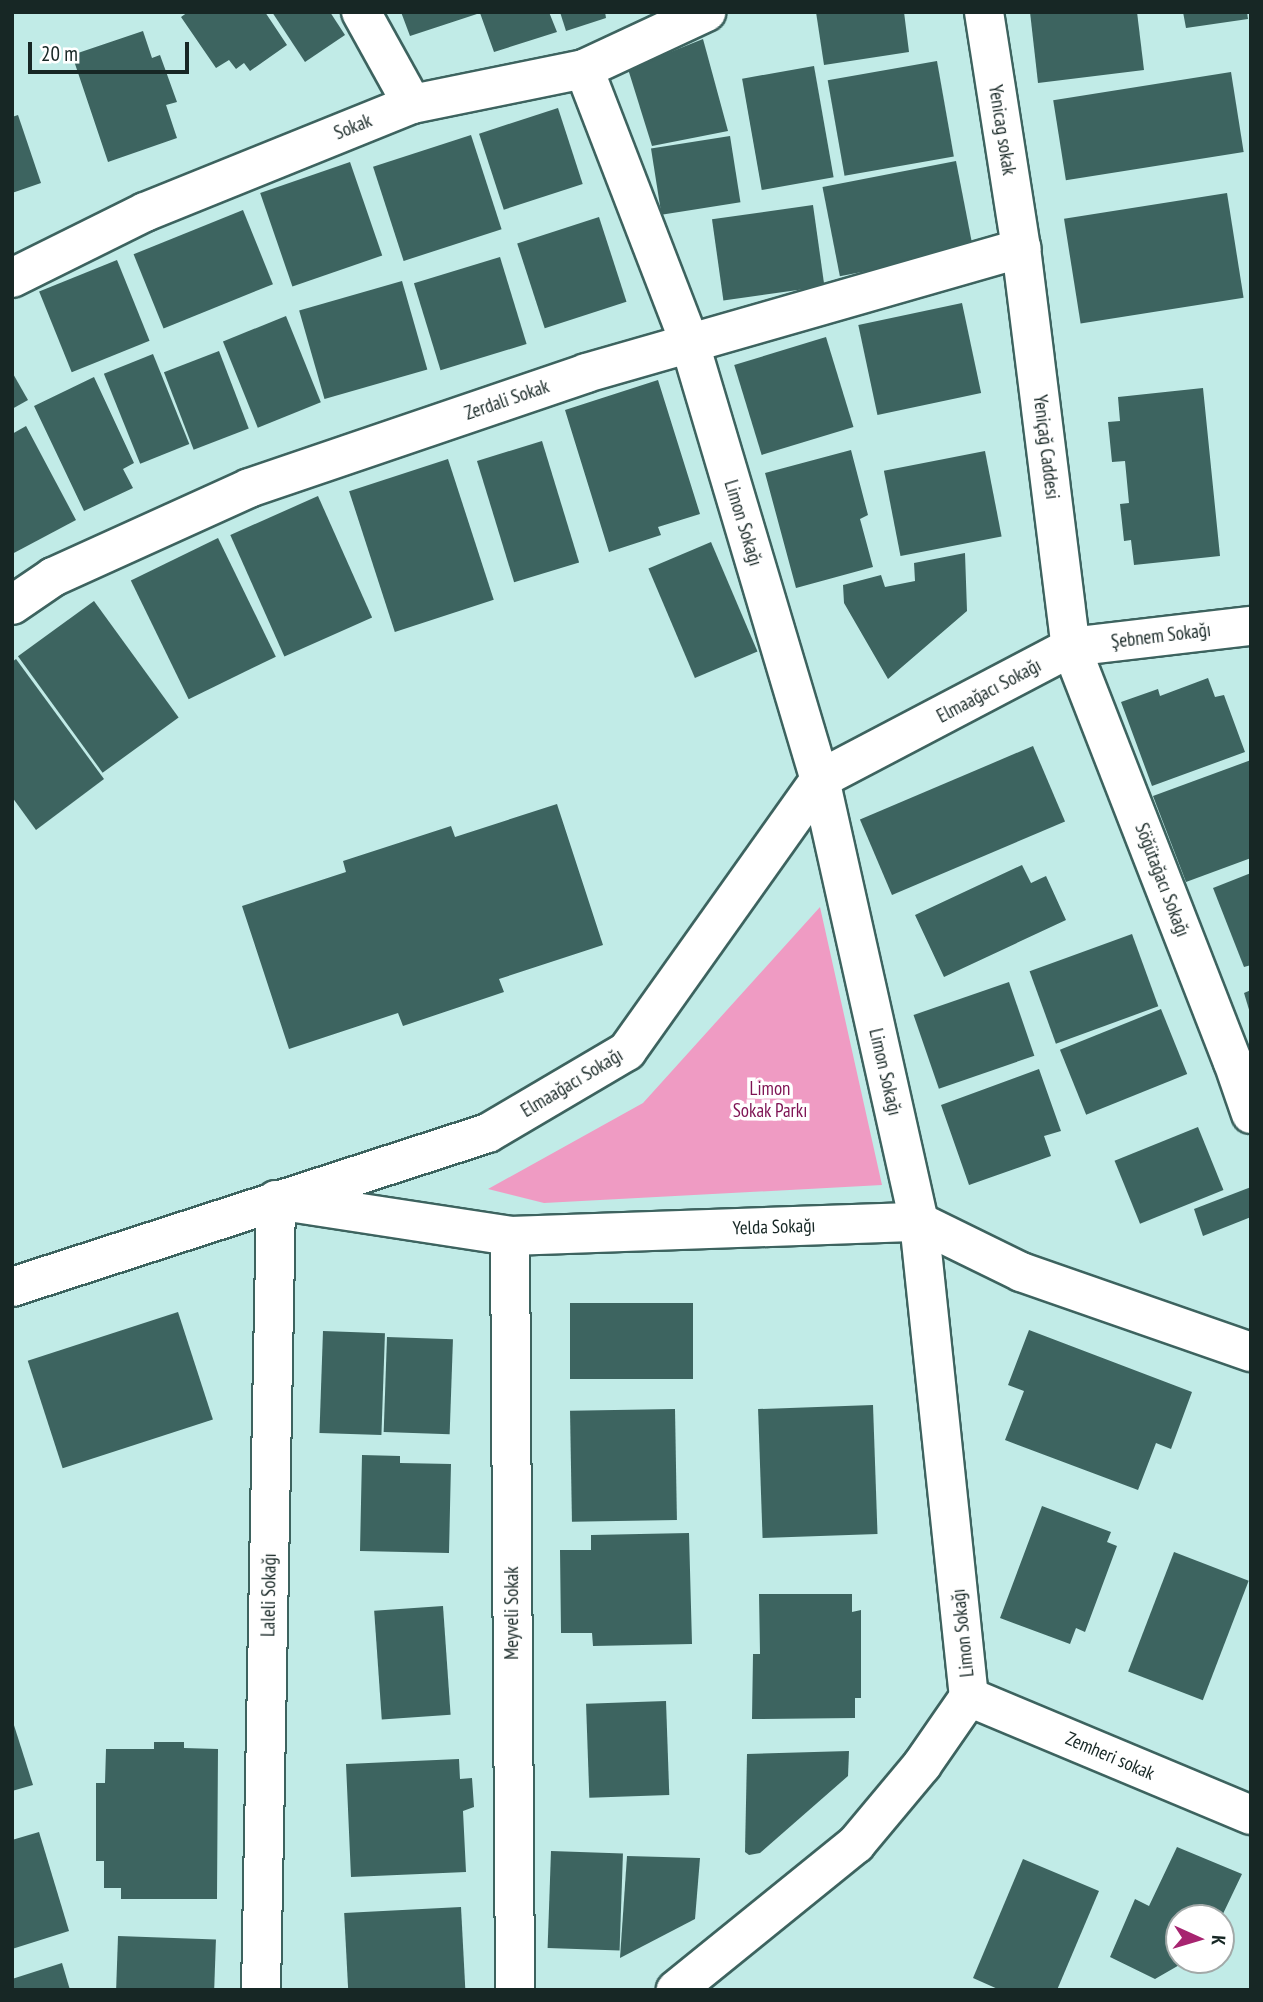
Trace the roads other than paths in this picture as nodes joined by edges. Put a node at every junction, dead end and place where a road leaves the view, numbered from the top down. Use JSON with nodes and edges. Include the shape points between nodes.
{"nodes":[{"id":1,"x":361,"y":12,"type":"edge"},
{"id":2,"x":706,"y":12,"type":"edge"},
{"id":3,"x":984,"y":12,"type":"edge"},
{"id":4,"x":584,"y":69,"type":"junction"},
{"id":5,"x":412,"y":104,"type":"junction"},
{"id":6,"x":1021,"y":248,"type":"junction"},
{"id":7,"x":12,"y":278,"type":"edge"},
{"id":8,"x":690,"y":344,"type":"junction"},
{"id":9,"x":12,"y":605,"type":"edge"},
{"id":10,"x":1251,"y":625,"type":"edge"},
{"id":11,"x":1071,"y":647,"type":"junction"},
{"id":12,"x":820,"y":779,"type":"junction"},
{"id":13,"x":1251,"y":1114,"type":"edge"},
{"id":14,"x":276,"y":1200,"type":"junction"},
{"id":15,"x":919,"y":1222,"type":"junction"},
{"id":16,"x":510,"y":1236,"type":"junction"},
{"id":17,"x":12,"y":1287,"type":"edge"},
{"id":18,"x":1251,"y":1352,"type":"edge"},
{"id":19,"x":969,"y":1696,"type":"junction"},
{"id":20,"x":1251,"y":1815,"type":"edge"},
{"id":21,"x":261,"y":1990,"type":"edge"},
{"id":22,"x":515,"y":1990,"type":"edge"},
{"id":23,"x":676,"y":1990,"type":"edge"}],
"edges":[{"from":1,"to":5,"type":"street"},
{"from":2,"to":4,"type":"street","name":"Sokak"},
{"from":3,"to":6,"type":"street","name":"Yenicag sokak"},
{"from":4,"to":5,"type":"street","name":"Sokak"},
{"from":4,"to":8,"type":"street","name":"Limon Sokağı"},
{"from":5,"to":7,"type":"street","name":"Sokak","via":[[145,212]]},
{"from":6,"to":8,"type":"street","name":"Zerdali Sokak"},
{"from":6,"to":11,"type":"street","name":"Yeniçağ Caddesi"},
{"from":8,"to":9,"type":"street","name":"Zerdali Sokak","via":[[586,373],[249,488],[53,577]]},
{"from":8,"to":12,"type":"street","name":"Limon Sokağı"},
{"from":10,"to":11,"type":"street","name":"Şebnem Sokağı"},
{"from":11,"to":12,"type":"street","name":"Elmaağacı Sokağı"},
{"from":11,"to":13,"type":"street","name":"Söğütağacı Sokağı"},
{"from":12,"to":14,"type":"street","name":"Elmaağacı Sokağı","via":[[627,1051],[488,1133]]},
{"from":12,"to":15,"type":"street","name":"Limon Sokağı"},
{"from":14,"to":16,"type":"street","name":"Yelda Sokağı"},
{"from":14,"to":17,"type":"street","name":"Elmaağacı Sokağı"},
{"from":14,"to":21,"type":"street","name":"Laleli Sokağı"},
{"from":15,"to":16,"type":"street","name":"Yelda Sokağı"},
{"from":15,"to":18,"type":"street","name":"Yelda Sokağı","via":[[1021,1272]]},
{"from":15,"to":19,"type":"street","name":"Limon Sokağı"},
{"from":16,"to":22,"type":"street","name":"Meyveli Sokak"},
{"from":19,"to":20,"type":"street","name":"Zemheri sokak"},
{"from":19,"to":23,"type":"street","name":"Limon Sokağı","via":[[922,1765],[856,1844]]}]}
